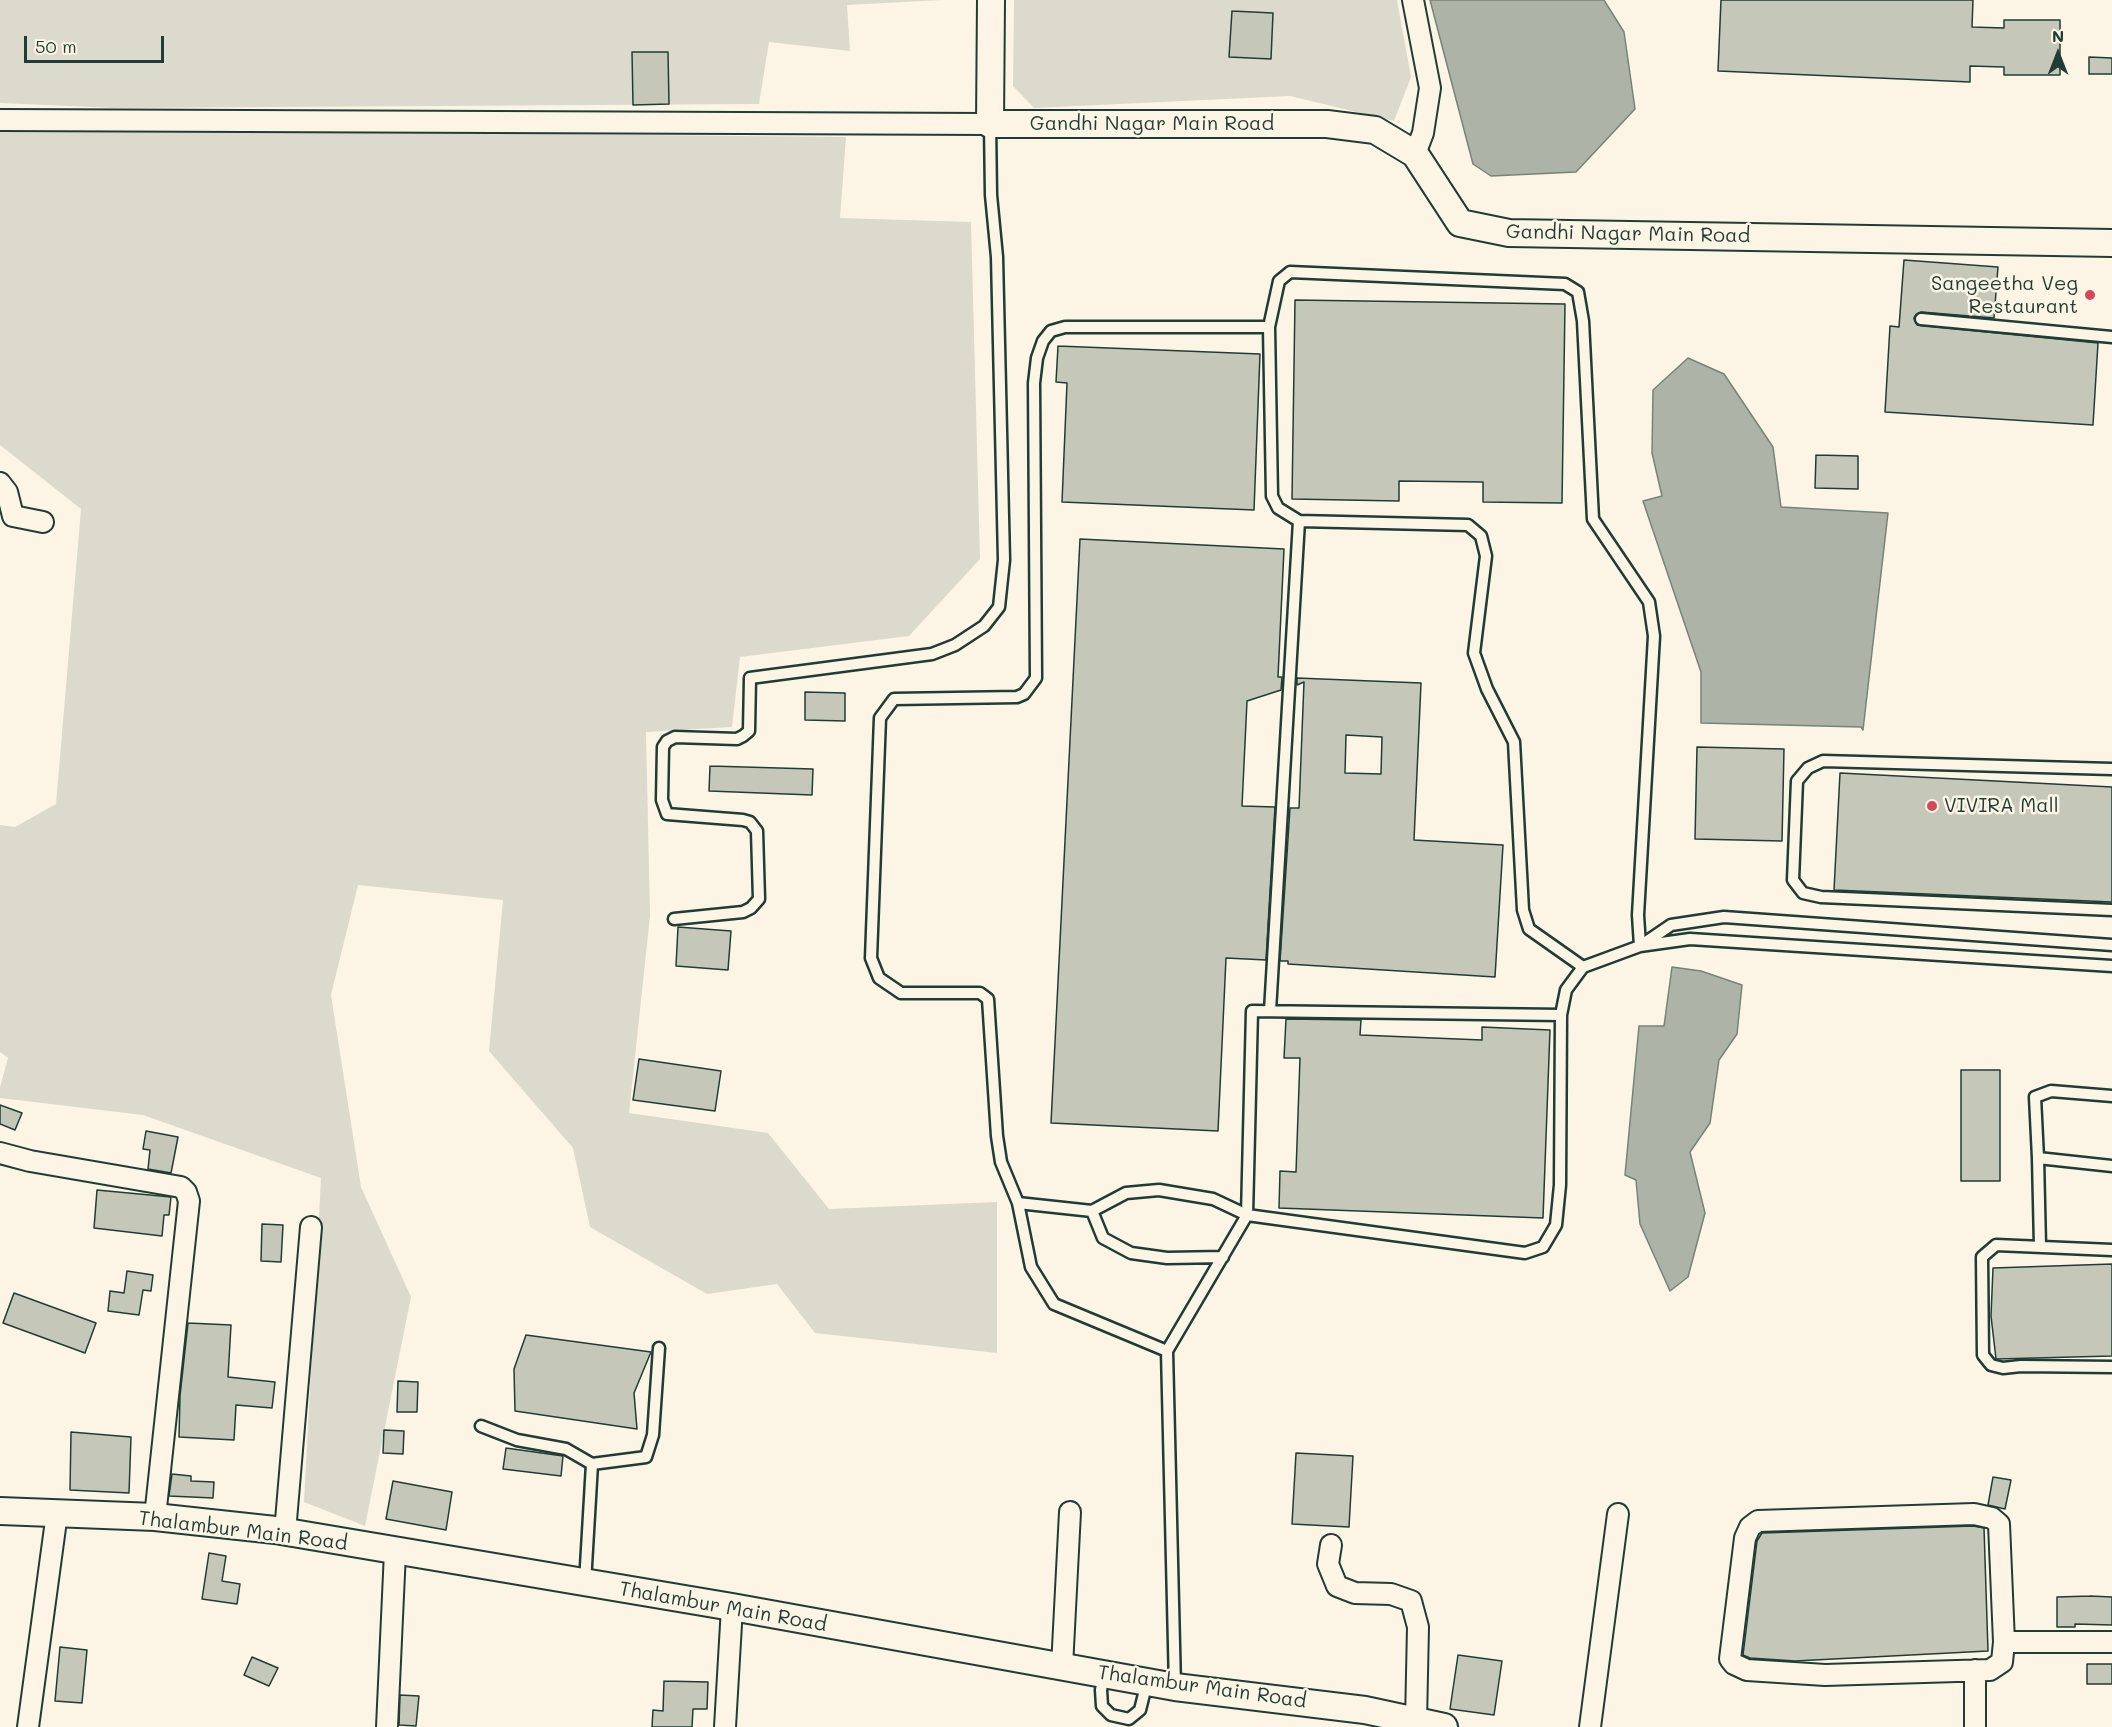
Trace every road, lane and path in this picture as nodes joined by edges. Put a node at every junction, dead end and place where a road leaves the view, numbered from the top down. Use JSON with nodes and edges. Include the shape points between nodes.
{"nodes":[{"id":1,"x":991,"y":0,"type":"edge"},
{"id":2,"x":1413,"y":0,"type":"edge"},
{"id":3,"x":0,"y":120,"type":"edge"},
{"id":4,"x":990,"y":124,"type":"junction"},
{"id":5,"x":1415,"y":154,"type":"junction"},
{"id":6,"x":2112,"y":243,"type":"edge"},
{"id":7,"x":1921,"y":319,"type":"dead end"},
{"id":8,"x":1269,"y":327,"type":"junction"},
{"id":9,"x":2112,"y":337,"type":"edge"},
{"id":10,"x":0,"y":483,"type":"edge"},
{"id":11,"x":1299,"y":521,"type":"junction"},
{"id":12,"x":43,"y":522,"type":"dead end"},
{"id":13,"x":2112,"y":769,"type":"edge"},
{"id":14,"x":2112,"y":910,"type":"edge"},
{"id":15,"x":674,"y":919,"type":"dead end"},
{"id":16,"x":2112,"y":945,"type":"edge"},
{"id":17,"x":1640,"y":946,"type":"junction"},
{"id":18,"x":2112,"y":966,"type":"edge"},
{"id":19,"x":1583,"y":967,"type":"junction"},
{"id":20,"x":1270,"y":1011,"type":"junction"},
{"id":21,"x":1561,"y":1016,"type":"junction"},
{"id":22,"x":2112,"y":1096,"type":"edge"},
{"id":23,"x":0,"y":1153,"type":"edge"},
{"id":24,"x":2038,"y":1158,"type":"junction"},
{"id":25,"x":2112,"y":1166,"type":"edge"},
{"id":26,"x":1018,"y":1203,"type":"junction"},
{"id":27,"x":1092,"y":1211,"type":"junction"},
{"id":28,"x":1247,"y":1215,"type":"junction"},
{"id":29,"x":310,"y":1227,"type":"dead end"},
{"id":30,"x":2040,"y":1246,"type":"junction"},
{"id":31,"x":2112,"y":1250,"type":"edge"},
{"id":32,"x":1222,"y":1257,"type":"junction"},
{"id":33,"x":659,"y":1348,"type":"dead end"},
{"id":34,"x":1167,"y":1351,"type":"junction"},
{"id":35,"x":2112,"y":1367,"type":"edge"},
{"id":36,"x":481,"y":1426,"type":"dead end"},
{"id":37,"x":592,"y":1464,"type":"junction"},
{"id":38,"x":0,"y":1511,"type":"edge"},
{"id":39,"x":1070,"y":1512,"type":"dead end"},
{"id":40,"x":57,"y":1513,"type":"junction"},
{"id":41,"x":1618,"y":1514,"type":"dead end"},
{"id":42,"x":156,"y":1517,"type":"junction"},
{"id":43,"x":285,"y":1532,"type":"junction"},
{"id":44,"x":1331,"y":1545,"type":"dead end"},
{"id":45,"x":395,"y":1552,"type":"junction"},
{"id":46,"x":585,"y":1583,"type":"junction"},
{"id":47,"x":732,"y":1607,"type":"junction"},
{"id":48,"x":2004,"y":1642,"type":"junction"},
{"id":49,"x":2112,"y":1642,"type":"edge"},
{"id":50,"x":1062,"y":1666,"type":"junction"},
{"id":51,"x":1975,"y":1670,"type":"junction"},
{"id":52,"x":1104,"y":1674,"type":"junction"},
{"id":53,"x":1147,"y":1682,"type":"junction"},
{"id":54,"x":1175,"y":1687,"type":"junction"},
{"id":55,"x":1416,"y":1721,"type":"junction"},
{"id":56,"x":28,"y":1727,"type":"edge"},
{"id":57,"x":387,"y":1727,"type":"edge"},
{"id":58,"x":725,"y":1727,"type":"edge"},
{"id":59,"x":1443,"y":1727,"type":"edge"},
{"id":60,"x":1590,"y":1727,"type":"edge"},
{"id":61,"x":1976,"y":1727,"type":"edge"}],
"edges":[{"from":1,"to":4,"type":"street"},
{"from":2,"to":5,"type":"street","via":[[1430,88],[1423,133]]},
{"from":3,"to":4,"type":"street"},
{"from":4,"to":5,"type":"street","name":"Gandhi Nagar Main Road","via":[[1327,124],[1375,130]]},
{"from":4,"to":15,"type":"lane","via":[[1004,548],[999,607],[984,626],[932,654],[750,678],[749,732],[737,739],[675,737],[667,741],[663,747],[662,800],[667,814],[743,820],[757,831],[759,899],[751,908]]},
{"from":5,"to":6,"type":"street","name":"Gandhi Nagar Main Road","via":[[1460,223],[1509,234]]},
{"from":7,"to":9,"type":"lane"},
{"from":8,"to":11,"type":"lane","via":[[1272,496],[1278,508]]},
{"from":8,"to":17,"type":"lane","via":[[1279,281],[1290,272],[1565,284],[1578,292],[1583,321],[1593,519],[1649,602],[1654,636],[1638,915]]},
{"from":8,"to":26,"type":"lane","via":[[1065,327],[1052,331],[1043,341],[1037,358],[1034,382],[1036,678],[1017,697],[894,699],[880,718],[871,958],[879,978],[901,993],[980,993],[988,999],[997,1136],[1001,1162]]},
{"from":10,"to":12,"type":"street","via":[[7,492],[13,516]]},
{"from":11,"to":19,"type":"lane","via":[[1468,525],[1481,536],[1486,556],[1474,653],[1514,742],[1524,910],[1529,929]]},
{"from":11,"to":20,"type":"lane"},
{"from":13,"to":14,"type":"lane","via":[[1823,761],[1808,768],[1797,781],[1793,880],[1803,894],[1821,897]]},
{"from":16,"to":17,"type":"lane","via":[[1724,917],[1671,925]]},
{"from":17,"to":18,"type":"lane","via":[[1690,939]]},
{"from":17,"to":19,"type":"lane"},
{"from":19,"to":21,"type":"lane","via":[[1566,990]]},
{"from":20,"to":21,"type":"lane"},
{"from":20,"to":28,"type":"lane","via":[[1252,1011]]},
{"from":21,"to":28,"type":"lane","via":[[1560,1185],[1556,1225],[1543,1247],[1525,1253]]},
{"from":22,"to":24,"type":"lane","via":[[2050,1091],[2035,1097]]},
{"from":23,"to":42,"type":"street","via":[[181,1187],[186,1192],[189,1201]]},
{"from":24,"to":25,"type":"lane"},
{"from":24,"to":30,"type":"lane"},
{"from":26,"to":27,"type":"lane"},
{"from":26,"to":34,"type":"lane","via":[[1031,1267],[1054,1304]]},
{"from":27,"to":28,"type":"lane","via":[[1126,1193],[1159,1190],[1214,1199]]},
{"from":27,"to":32,"type":"lane","via":[[1103,1238],[1131,1253],[1167,1258]]},
{"from":28,"to":32,"type":"lane"},
{"from":29,"to":43,"type":"street"},
{"from":30,"to":31,"type":"lane"},
{"from":30,"to":35,"type":"lane","via":[[1996,1245],[1982,1257],[1983,1355],[1991,1365],[2003,1368]]},
{"from":32,"to":34,"type":"lane"},
{"from":33,"to":37,"type":"lane","via":[[653,1435],[646,1457]]},
{"from":34,"to":54,"type":"lane"},
{"from":36,"to":37,"type":"lane","via":[[517,1440],[566,1449]]},
{"from":37,"to":46,"type":"lane"},
{"from":38,"to":40,"type":"street","name":"Thalambur Main Road"},
{"from":39,"to":50,"type":"street"},
{"from":40,"to":42,"type":"street","name":"Thalambur Main Road"},
{"from":40,"to":56,"type":"street"},
{"from":41,"to":60,"type":"street"},
{"from":42,"to":43,"type":"street","name":"Thalambur Main Road"},
{"from":43,"to":45,"type":"street","name":"Thalambur Main Road"},
{"from":44,"to":55,"type":"street","via":[[1328,1564],[1337,1586],[1354,1593],[1391,1593],[1411,1601],[1418,1627]]},
{"from":45,"to":46,"type":"street","name":"Thalambur Main Road"},
{"from":45,"to":57,"type":"street"},
{"from":46,"to":47,"type":"street","name":"Thalambur Main Road"},
{"from":47,"to":50,"type":"street","name":"Thalambur Main Road"},
{"from":47,"to":58,"type":"street"},
{"from":48,"to":49,"type":"street"},
{"from":48,"to":51,"type":"street","via":[[2002,1662],[1990,1670]]},
{"from":48,"to":51,"type":"street","via":[[1999,1524],[1992,1518],[1974,1514],[1758,1521],[1750,1527],[1745,1538],[1730,1659],[1734,1664],[1747,1670],[1825,1675]]},
{"from":50,"to":52,"type":"street","name":"Thalambur Main Road"},
{"from":51,"to":61,"type":"street"},
{"from":52,"to":53,"type":"street","name":"Thalambur Main Road"},
{"from":52,"to":53,"type":"lane","via":[[1102,1706],[1111,1716],[1129,1719],[1140,1710]]},
{"from":53,"to":54,"type":"street","name":"Thalambur Main Road"},
{"from":54,"to":55,"type":"street","name":"Thalambur Main Road","via":[[1365,1710]]},
{"from":55,"to":59,"type":"street","name":"Thalambur Main Road"}]}
